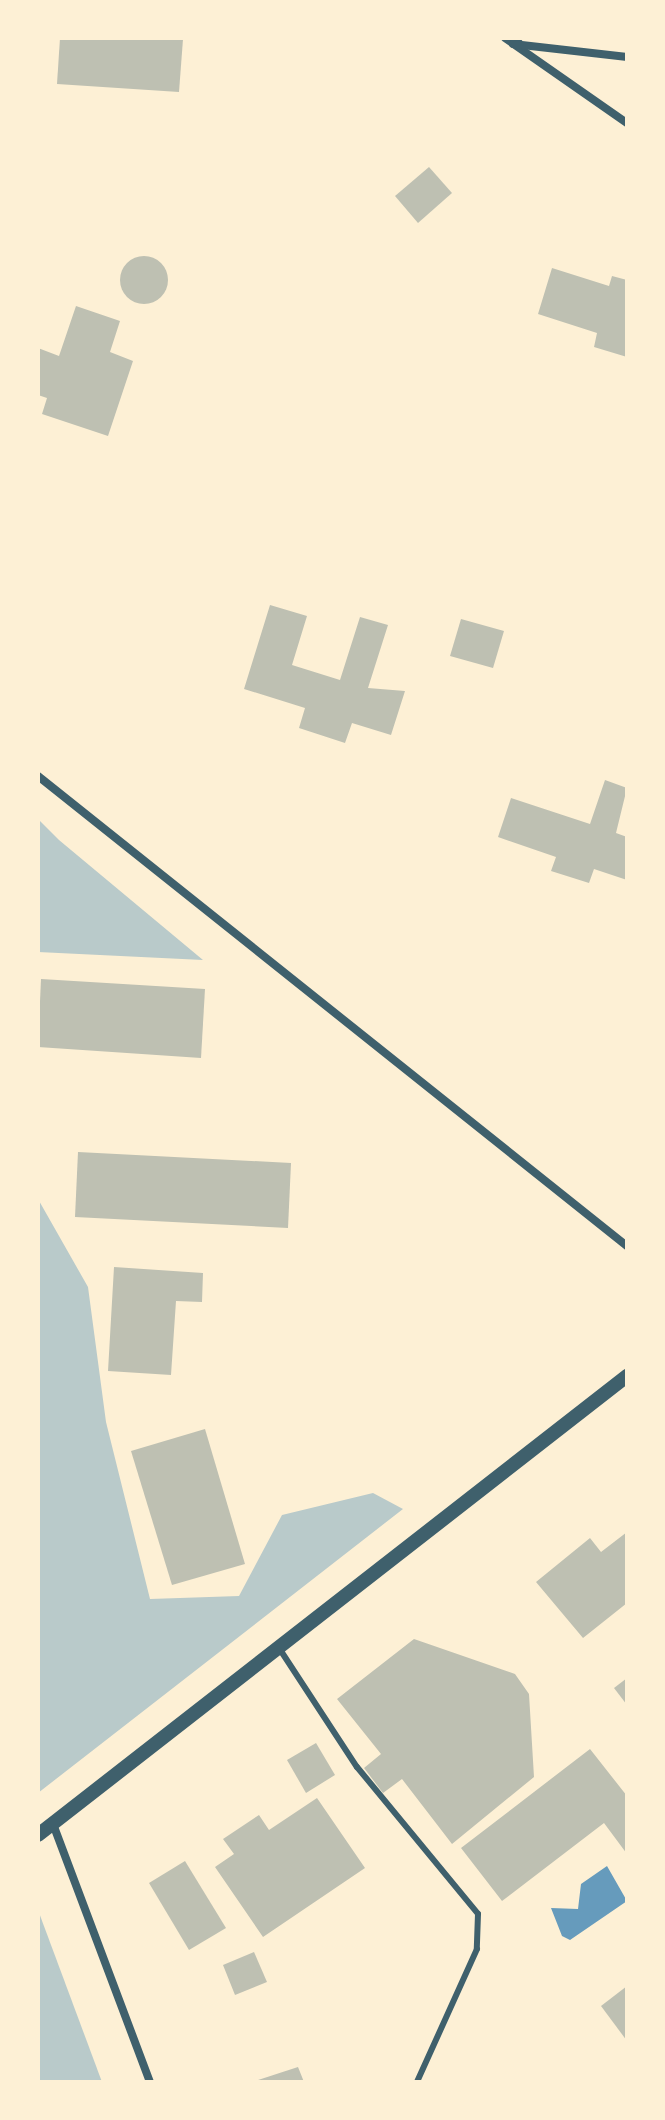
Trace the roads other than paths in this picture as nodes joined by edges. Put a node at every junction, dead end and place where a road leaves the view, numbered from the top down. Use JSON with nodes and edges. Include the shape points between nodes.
{"nodes":[{"id":1,"x":505,"y":38,"type":"edge"},
{"id":2,"x":516,"y":41,"type":"edge"},
{"id":3,"x":627,"y":57,"type":"edge"},
{"id":4,"x":627,"y":123,"type":"edge"},
{"id":5,"x":38,"y":776,"type":"edge"},
{"id":6,"x":627,"y":1246,"type":"edge"},
{"id":7,"x":627,"y":1376,"type":"edge"},
{"id":8,"x":279,"y":1648,"type":"junction"},
{"id":9,"x":53,"y":1824,"type":"junction"},
{"id":10,"x":38,"y":1835,"type":"edge"},
{"id":11,"x":150,"y":2082,"type":"edge"},
{"id":12,"x":417,"y":2082,"type":"edge"}],
"edges":[{"from":1,"to":2,"type":"street"},
{"from":2,"to":3,"type":"street"},
{"from":2,"to":4,"type":"street"},
{"from":5,"to":6,"type":"street"},
{"from":7,"to":8,"type":"street"},
{"from":8,"to":9,"type":"street"},
{"from":8,"to":12,"type":"lane","via":[[357,1767],[478,1914],[477,1949]]},
{"from":9,"to":10,"type":"street"},
{"from":9,"to":11,"type":"street"}]}
